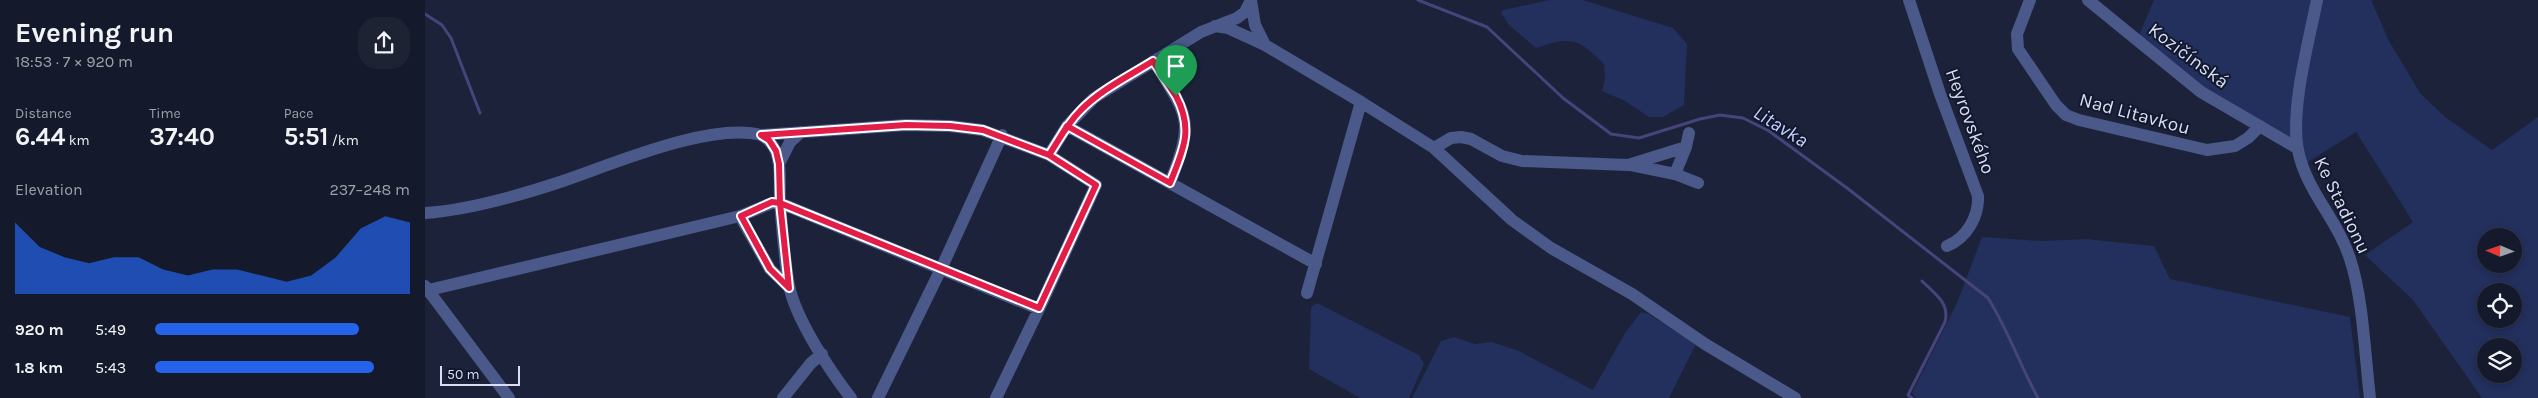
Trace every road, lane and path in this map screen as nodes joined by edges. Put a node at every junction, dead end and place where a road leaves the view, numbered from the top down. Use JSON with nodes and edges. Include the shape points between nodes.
{"nodes":[{"id":1,"x":1909,"y":0,"type":"edge"},
{"id":2,"x":2030,"y":0,"type":"edge"},
{"id":3,"x":2088,"y":0,"type":"edge"},
{"id":4,"x":2317,"y":0,"type":"edge"},
{"id":5,"x":1251,"y":1,"type":"edge"},
{"id":6,"x":1214,"y":26,"type":"junction"},
{"id":7,"x":1265,"y":45,"type":"junction"},
{"id":8,"x":1153,"y":61,"type":"junction"},
{"id":9,"x":1361,"y":102,"type":"junction"},
{"id":10,"x":1067,"y":126,"type":"junction"},
{"id":11,"x":2260,"y":126,"type":"junction"},
{"id":12,"x":801,"y":132,"type":"junction"},
{"id":13,"x":1689,"y":133,"type":"dead end"},
{"id":14,"x":761,"y":135,"type":"junction"},
{"id":15,"x":1002,"y":135,"type":"junction"},
{"id":16,"x":1687,"y":147,"type":"junction"},
{"id":17,"x":1434,"y":148,"type":"junction"},
{"id":18,"x":2297,"y":148,"type":"junction"},
{"id":19,"x":1049,"y":155,"type":"junction"},
{"id":20,"x":779,"y":164,"type":"junction"},
{"id":21,"x":1628,"y":165,"type":"junction"},
{"id":22,"x":1675,"y":174,"type":"junction"},
{"id":23,"x":1170,"y":183,"type":"junction"},
{"id":24,"x":1698,"y":183,"type":"dead end"},
{"id":25,"x":780,"y":203,"type":"junction"},
{"id":26,"x":425,"y":213,"type":"edge"},
{"id":27,"x":741,"y":216,"type":"junction"},
{"id":28,"x":1947,"y":246,"type":"dead end"},
{"id":29,"x":1316,"y":264,"type":"junction"},
{"id":30,"x":941,"y":269,"type":"junction"},
{"id":31,"x":789,"y":288,"type":"junction"},
{"id":32,"x":426,"y":289,"type":"edge"},
{"id":33,"x":1307,"y":293,"type":"dead end"},
{"id":34,"x":1039,"y":308,"type":"junction"},
{"id":35,"x":822,"y":354,"type":"junction"},
{"id":36,"x":509,"y":398,"type":"edge"},
{"id":37,"x":783,"y":398,"type":"edge"},
{"id":38,"x":851,"y":398,"type":"edge"},
{"id":39,"x":878,"y":398,"type":"edge"},
{"id":40,"x":996,"y":398,"type":"edge"},
{"id":41,"x":1795,"y":398,"type":"edge"},
{"id":42,"x":2370,"y":398,"type":"edge"}],
"edges":[{"from":1,"to":28,"type":"street","name":"Heyrovského","via":[[1978,196],[1972,223]]},
{"from":2,"to":11,"type":"street","name":"Nad Litavkou","via":[[2017,34],[2017,49],[2066,115],[2207,150],[2235,146]]},
{"from":3,"to":11,"type":"street","name":"Kozičínská","via":[[2189,83]]},
{"from":4,"to":18,"type":"street","name":"Ke Stadionu","via":[[2301,79]]},
{"from":5,"to":6,"type":"street","via":[[1237,18]]},
{"from":5,"to":7,"type":"street","via":[[1255,25]]},
{"from":6,"to":7,"type":"street","via":[[1227,28]]},
{"from":6,"to":8,"type":"street"},
{"from":7,"to":9,"type":"street"},
{"from":8,"to":10,"type":"street","via":[[1094,98]]},
{"from":8,"to":23,"type":"street","via":[[1182,108],[1186,122],[1185,140]]},
{"from":9,"to":17,"type":"street"},
{"from":9,"to":29,"type":"street"},
{"from":10,"to":19,"type":"street"},
{"from":10,"to":23,"type":"street"},
{"from":11,"to":18,"type":"street","name":"Kozičínská"},
{"from":12,"to":14,"type":"street"},
{"from":12,"to":15,"type":"street","via":[[906,125],[950,126]]},
{"from":12,"to":20,"type":"street","via":[[790,142]]},
{"from":13,"to":16,"type":"street"},
{"from":14,"to":20,"type":"street","via":[[776,151]]},
{"from":14,"to":26,"type":"street","via":[[732,132],[700,138],[645,152],[520,193]]},
{"from":15,"to":19,"type":"street"},
{"from":15,"to":30,"type":"street"},
{"from":16,"to":21,"type":"street"},
{"from":16,"to":22,"type":"street"},
{"from":17,"to":21,"type":"street","via":[[1451,138],[1461,137],[1502,156],[1522,161]]},
{"from":17,"to":41,"type":"street","via":[[1512,220],[1551,248],[1632,294],[1705,344]]},
{"from":18,"to":42,"type":"street","name":"Ke Stadionu","via":[[2303,171],[2345,246],[2352,265]]},
{"from":19,"to":34,"type":"street","via":[[1096,185]]},
{"from":20,"to":25,"type":"street"},
{"from":21,"to":22,"type":"street"},
{"from":22,"to":24,"type":"street"},
{"from":23,"to":29,"type":"street"},
{"from":25,"to":27,"type":"street","via":[[772,202]]},
{"from":25,"to":30,"type":"street"},
{"from":25,"to":31,"type":"street"},
{"from":27,"to":31,"type":"street","via":[[770,269]]},
{"from":27,"to":32,"type":"street"},
{"from":29,"to":33,"type":"street"},
{"from":30,"to":34,"type":"street"},
{"from":30,"to":39,"type":"street"},
{"from":31,"to":35,"type":"street"},
{"from":32,"to":36,"type":"street"},
{"from":34,"to":40,"type":"street"},
{"from":35,"to":37,"type":"street"},
{"from":35,"to":38,"type":"street"}]}
